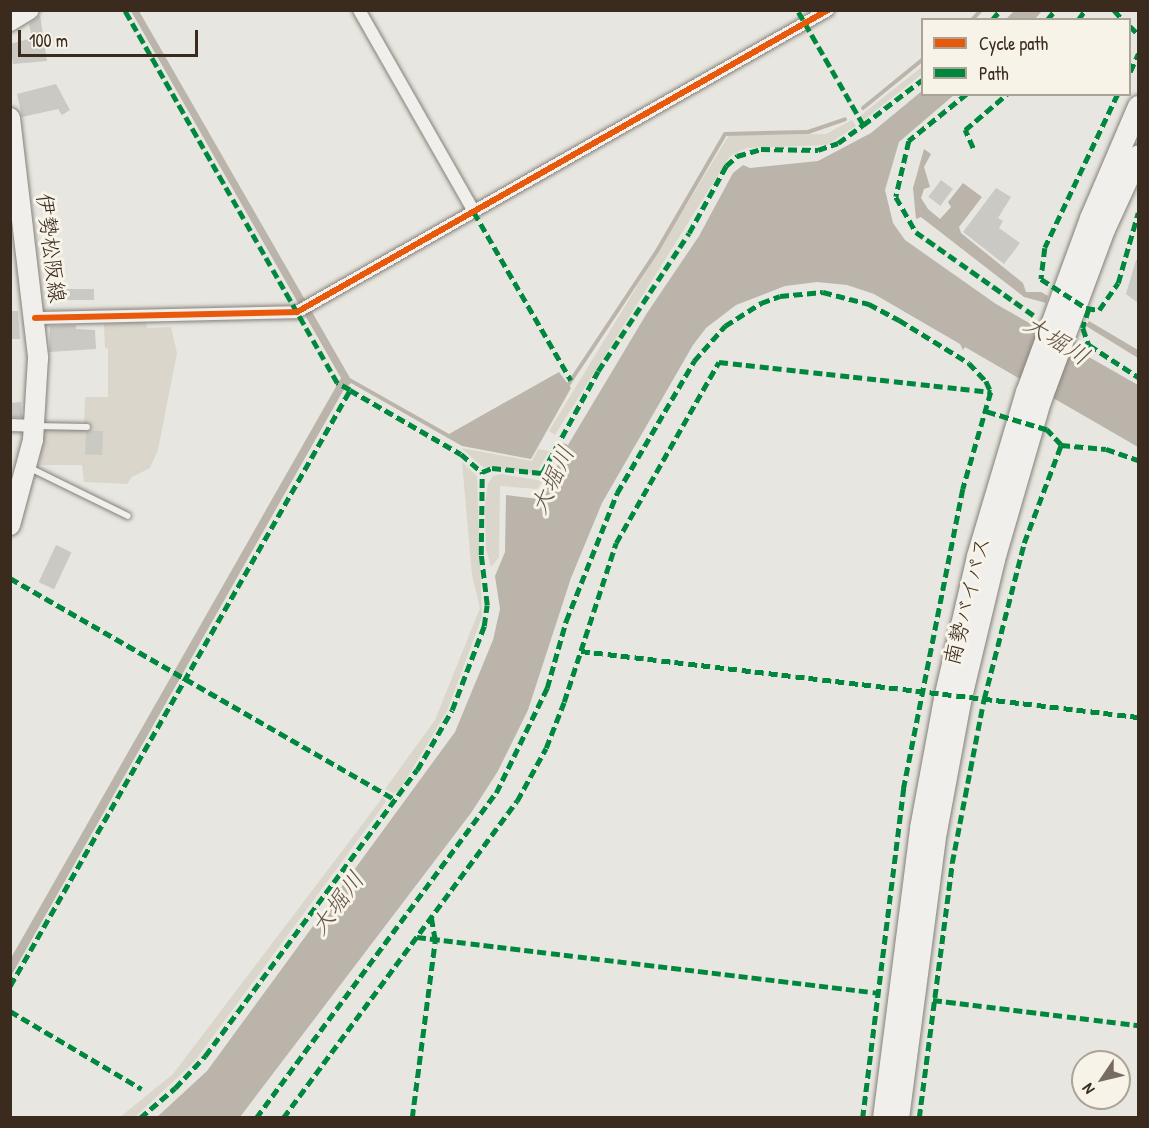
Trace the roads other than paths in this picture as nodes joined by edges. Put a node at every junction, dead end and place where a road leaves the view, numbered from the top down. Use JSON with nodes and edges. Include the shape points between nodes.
{"nodes":[{"id":1,"x":30,"y":10,"type":"edge"},
{"id":2,"x":359,"y":10,"type":"edge"},
{"id":3,"x":828,"y":10,"type":"edge"},
{"id":4,"x":10,"y":22,"type":"edge"},
{"id":5,"x":1138,"y":106,"type":"edge"},
{"id":6,"x":10,"y":118,"type":"edge"},
{"id":7,"x":1138,"y":155,"type":"edge"},
{"id":8,"x":474,"y":212,"type":"junction"},
{"id":9,"x":1071,"y":291,"type":"junction"},
{"id":10,"x":35,"y":318,"type":"junction"},
{"id":11,"x":1033,"y":396,"type":"junction"},
{"id":12,"x":10,"y":425,"type":"edge"},
{"id":13,"x":35,"y":426,"type":"junction"},
{"id":14,"x":87,"y":427,"type":"dead end"},
{"id":15,"x":28,"y":467,"type":"junction"},
{"id":16,"x":12,"y":516,"type":"edge"},
{"id":17,"x":128,"y":516,"type":"dead end"},
{"id":18,"x":883,"y":1118,"type":"edge"},
{"id":19,"x":898,"y":1118,"type":"edge"}],
"edges":[{"from":1,"to":4,"type":"main road"},
{"from":2,"to":8,"type":"street"},
{"from":3,"to":8,"type":"street"},
{"from":5,"to":9,"type":"highway","name":"南勢バイパス"},
{"from":6,"to":10,"type":"main road","name":"伊勢松阪線","via":[[22,244]]},
{"from":7,"to":9,"type":"highway","name":"南勢バイパス"},
{"from":8,"to":10,"type":"street","via":[[300,311]]},
{"from":9,"to":11,"type":"highway","name":"南勢バイパス"},
{"from":10,"to":13,"type":"main road","name":"伊勢松阪線"},
{"from":11,"to":18,"type":"highway","name":"南勢バイパス","via":[[977,556],[944,698],[910,891]]},
{"from":11,"to":19,"type":"highway","name":"南勢バイパス","via":[[960,701],[926,896]]},
{"from":12,"to":13,"type":"street"},
{"from":13,"to":14,"type":"lane"},
{"from":13,"to":15,"type":"main road","name":"伊勢松阪線"},
{"from":15,"to":16,"type":"main road","name":"伊勢松阪線"},
{"from":15,"to":17,"type":"lane"}]}
